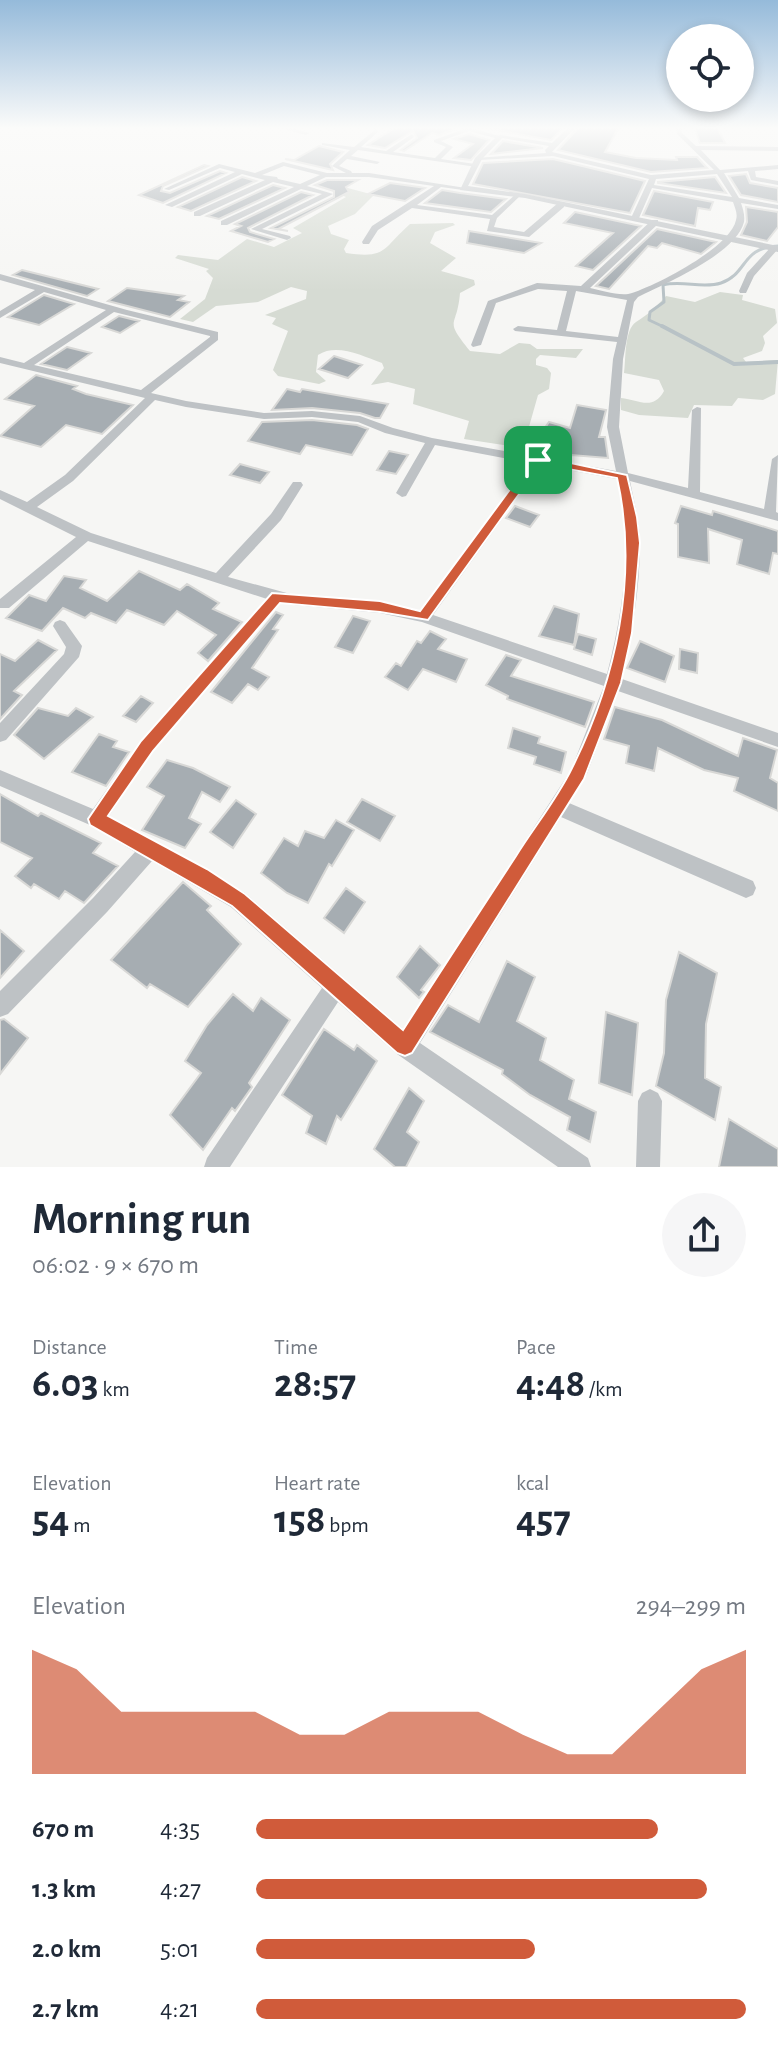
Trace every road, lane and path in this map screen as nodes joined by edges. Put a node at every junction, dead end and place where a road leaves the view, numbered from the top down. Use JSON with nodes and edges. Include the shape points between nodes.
{"nodes":[{"id":1,"x":183,"y":181,"type":"edge"},
{"id":2,"x":220,"y":181,"type":"edge"},
{"id":3,"x":267,"y":181,"type":"edge"},
{"id":4,"x":288,"y":181,"type":"edge"},
{"id":5,"x":309,"y":181,"type":"edge"},
{"id":6,"x":405,"y":181,"type":"edge"},
{"id":7,"x":467,"y":181,"type":"edge"},
{"id":8,"x":652,"y":181,"type":"edge"},
{"id":9,"x":726,"y":181,"type":"edge"},
{"id":10,"x":301,"y":185,"type":"junction"},
{"id":11,"x":438,"y":186,"type":"junction"},
{"id":12,"x":650,"y":186,"type":"junction"},
{"id":13,"x":463,"y":188,"type":"junction"},
{"id":14,"x":167,"y":189,"type":"dead end"},
{"id":15,"x":518,"y":195,"type":"junction"},
{"id":16,"x":224,"y":201,"type":"junction"},
{"id":17,"x":736,"y":201,"type":"junction"},
{"id":18,"x":169,"y":205,"type":"dead end"},
{"id":19,"x":561,"y":205,"type":"junction"},
{"id":20,"x":411,"y":206,"type":"junction"},
{"id":21,"x":778,"y":207,"type":"edge"},
{"id":22,"x":253,"y":208,"type":"junction"},
{"id":23,"x":197,"y":214,"type":"dead end"},
{"id":24,"x":494,"y":217,"type":"junction"},
{"id":25,"x":635,"y":218,"type":"junction"},
{"id":26,"x":655,"y":222,"type":"junction"},
{"id":27,"x":224,"y":223,"type":"dead end"},
{"id":28,"x":245,"y":226,"type":"dead end"},
{"id":29,"x":255,"y":229,"type":"junction"},
{"id":30,"x":730,"y":237,"type":"junction"},
{"id":31,"x":287,"y":238,"type":"dead end"},
{"id":32,"x":366,"y":242,"type":"dead end"},
{"id":33,"x":776,"y":249,"type":"edge"},
{"id":34,"x":0,"y":277,"type":"edge"},
{"id":35,"x":44,"y":288,"type":"junction"},
{"id":36,"x":572,"y":288,"type":"junction"},
{"id":37,"x":583,"y":289,"type":"junction"},
{"id":38,"x":743,"y":291,"type":"dead end"},
{"id":39,"x":632,"y":298,"type":"junction"},
{"id":40,"x":0,"y":303,"type":"edge"},
{"id":41,"x":12,"y":306,"type":"junction"},
{"id":42,"x":113,"y":309,"type":"junction"},
{"id":43,"x":0,"y":315,"type":"edge"},
{"id":44,"x":518,"y":329,"type":"dead end"},
{"id":45,"x":561,"y":333,"type":"junction"},
{"id":46,"x":621,"y":340,"type":"junction"},
{"id":47,"x":476,"y":345,"type":"dead end"},
{"id":48,"x":0,"y":360,"type":"edge"},
{"id":49,"x":26,"y":366,"type":"junction"},
{"id":50,"x":146,"y":397,"type":"junction"},
{"id":51,"x":697,"y":410,"type":"dead end"},
{"id":52,"x":432,"y":441,"type":"junction"},
{"id":53,"x":778,"y":459,"type":"edge"},
{"id":54,"x":538,"y":460,"type":"junction"},
{"id":55,"x":622,"y":475,"type":"junction"},
{"id":56,"x":297,"y":485,"type":"dead end"},
{"id":57,"x":402,"y":493,"type":"dead end"},
{"id":58,"x":0,"y":494,"type":"edge"},
{"id":59,"x":694,"y":494,"type":"junction"},
{"id":60,"x":28,"y":507,"type":"junction"},
{"id":61,"x":773,"y":516,"type":"edge"},
{"id":62,"x":86,"y":536,"type":"junction"},
{"id":63,"x":218,"y":579,"type":"junction"},
{"id":64,"x":277,"y":597,"type":"junction"},
{"id":65,"x":4,"y":604,"type":"dead end"},
{"id":66,"x":423,"y":617,"type":"junction"},
{"id":67,"x":60,"y":626,"type":"dead end"},
{"id":68,"x":613,"y":683,"type":"junction"},
{"id":69,"x":0,"y":735,"type":"edge"},
{"id":70,"x":778,"y":740,"type":"edge"},
{"id":71,"x":0,"y":778,"type":"edge"},
{"id":72,"x":557,"y":807,"type":"junction"},
{"id":73,"x":96,"y":819,"type":"junction"},
{"id":74,"x":150,"y":849,"type":"junction"},
{"id":75,"x":746,"y":888,"type":"dead end"},
{"id":76,"x":336,"y":986,"type":"junction"},
{"id":77,"x":0,"y":1006,"type":"edge"},
{"id":78,"x":405,"y":1046,"type":"junction"},
{"id":79,"x":650,"y":1101,"type":"dead end"},
{"id":80,"x":216,"y":1167,"type":"edge"},
{"id":81,"x":579,"y":1167,"type":"edge"},
{"id":82,"x":648,"y":1167,"type":"edge"}],
"edges":[{"from":1,"to":14,"type":"street"},
{"from":2,"to":18,"type":"street"},
{"from":3,"to":16,"type":"street"},
{"from":4,"to":10,"type":"street"},
{"from":5,"to":10,"type":"street"},
{"from":6,"to":11,"type":"street"},
{"from":7,"to":13,"type":"street"},
{"from":8,"to":12,"type":"street"},
{"from":9,"to":17,"type":"street"},
{"from":10,"to":22,"type":"street"},
{"from":10,"to":29,"type":"street","via":[[329,194]]},
{"from":11,"to":13,"type":"street"},
{"from":11,"to":20,"type":"street"},
{"from":12,"to":17,"type":"street"},
{"from":12,"to":25,"type":"street"},
{"from":13,"to":15,"type":"street"},
{"from":15,"to":19,"type":"street"},
{"from":15,"to":24,"type":"street"},
{"from":16,"to":22,"type":"street"},
{"from":16,"to":23,"type":"street"},
{"from":17,"to":21,"type":"street"},
{"from":17,"to":30,"type":"street","via":[[740,222]]},
{"from":19,"to":24,"type":"street","via":[[523,236],[490,230]]},
{"from":19,"to":25,"type":"street"},
{"from":20,"to":24,"type":"street"},
{"from":20,"to":32,"type":"street","via":[[375,228]]},
{"from":22,"to":27,"type":"street"},
{"from":25,"to":26,"type":"street"},
{"from":26,"to":30,"type":"street"},
{"from":26,"to":37,"type":"street"},
{"from":28,"to":29,"type":"street"},
{"from":29,"to":31,"type":"street"},
{"from":30,"to":33,"type":"street"},
{"from":30,"to":39,"type":"street","via":[[692,266]]},
{"from":33,"to":38,"type":"street","via":[[750,275]]},
{"from":34,"to":35,"type":"street"},
{"from":35,"to":41,"type":"street"},
{"from":35,"to":42,"type":"street"},
{"from":36,"to":37,"type":"street"},
{"from":36,"to":45,"type":"street"},
{"from":36,"to":47,"type":"street","via":[[534,286],[493,300]]},
{"from":37,"to":39,"type":"street"},
{"from":39,"to":46,"type":"street"},
{"from":40,"to":41,"type":"street"},
{"from":41,"to":43,"type":"street"},
{"from":42,"to":49,"type":"street"},
{"from":42,"to":50,"type":"street","via":[[216,336],[165,373]]},
{"from":44,"to":45,"type":"street"},
{"from":45,"to":46,"type":"street"},
{"from":46,"to":55,"type":"street","via":[[613,427]]},
{"from":48,"to":49,"type":"street"},
{"from":49,"to":50,"type":"street"},
{"from":50,"to":52,"type":"street","via":[[264,416],[360,419]]},
{"from":50,"to":60,"type":"street","via":[[69,478]]},
{"from":51,"to":59,"type":"street"},
{"from":52,"to":54,"type":"street"},
{"from":52,"to":57,"type":"street"},
{"from":53,"to":61,"type":"street"},
{"from":54,"to":55,"type":"street"},
{"from":54,"to":66,"type":"street"},
{"from":55,"to":59,"type":"street"},
{"from":55,"to":68,"type":"street","via":[[633,543],[625,633]]},
{"from":56,"to":63,"type":"street","via":[[276,517]]},
{"from":58,"to":60,"type":"street"},
{"from":59,"to":61,"type":"street"},
{"from":60,"to":62,"type":"street"},
{"from":62,"to":63,"type":"street"},
{"from":62,"to":65,"type":"street"},
{"from":63,"to":64,"type":"street"},
{"from":64,"to":66,"type":"street","via":[[380,607]]},
{"from":64,"to":73,"type":"street","via":[[147,746]]},
{"from":66,"to":68,"type":"street"},
{"from":67,"to":69,"type":"street","via":[[74,646],[71,657]]},
{"from":68,"to":70,"type":"street"},
{"from":68,"to":72,"type":"street","via":[[592,742]]},
{"from":71,"to":73,"type":"street"},
{"from":72,"to":75,"type":"street"},
{"from":72,"to":78,"type":"street"},
{"from":73,"to":74,"type":"street"},
{"from":74,"to":76,"type":"street","via":[[238,900]]},
{"from":74,"to":77,"type":"street"},
{"from":76,"to":78,"type":"street"},
{"from":76,"to":80,"type":"street"},
{"from":78,"to":81,"type":"street"},
{"from":79,"to":82,"type":"street"}]}
